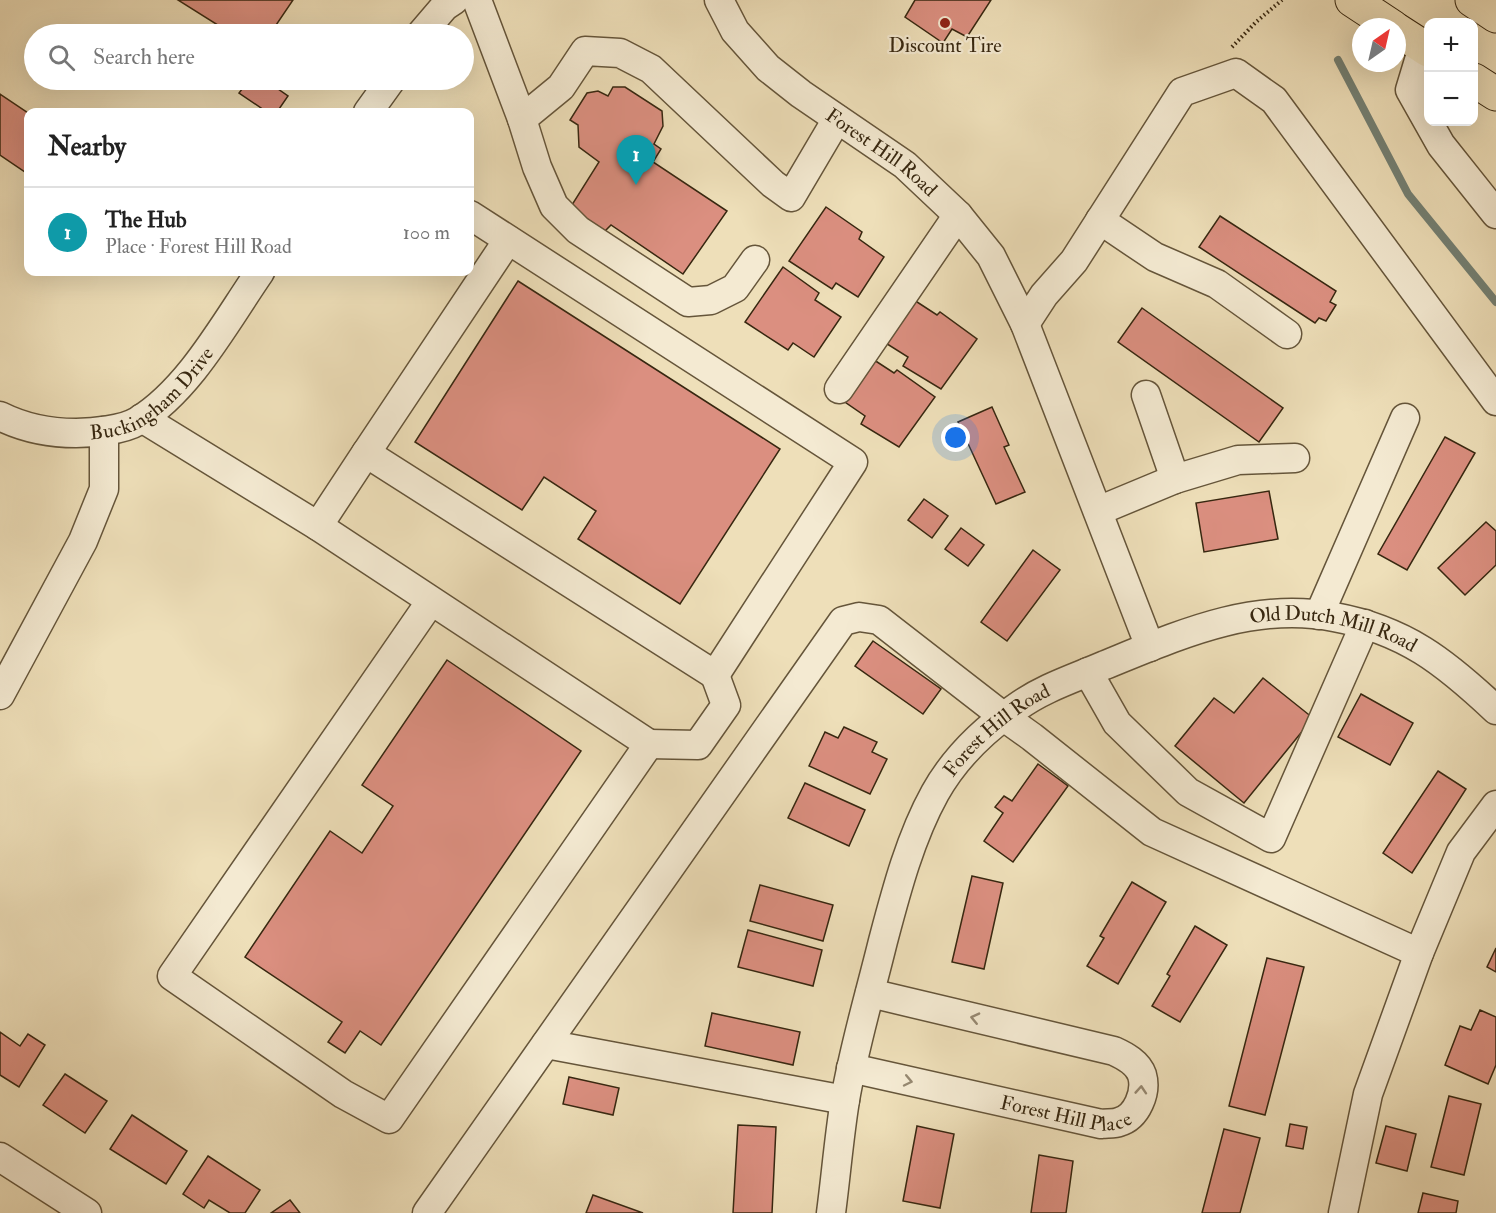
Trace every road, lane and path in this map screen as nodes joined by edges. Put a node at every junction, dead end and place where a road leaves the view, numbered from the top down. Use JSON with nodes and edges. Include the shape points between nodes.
{"nodes":[{"id":1,"x":454,"y":0,"type":"edge"},
{"id":2,"x":477,"y":0,"type":"edge"},
{"id":3,"x":719,"y":0,"type":"edge"},
{"id":4,"x":1472,"y":0,"type":"edge"},
{"id":5,"x":1496,"y":16,"type":"edge"},
{"id":6,"x":430,"y":24,"type":"edge"},
{"id":7,"x":1416,"y":42,"type":"edge"},
{"id":8,"x":1478,"y":83,"type":"edge"},
{"id":9,"x":383,"y":90,"type":"edge"},
{"id":10,"x":1496,"y":94,"type":"edge"},
{"id":11,"x":371,"y":108,"type":"edge"},
{"id":12,"x":522,"y":118,"type":"junction"},
{"id":13,"x":837,"y":119,"type":"junction"},
{"id":14,"x":1496,"y":214,"type":"edge"},
{"id":15,"x":958,"y":215,"type":"junction"},
{"id":16,"x":474,"y":218,"type":"edge"},
{"id":17,"x":1100,"y":220,"type":"junction"},
{"id":18,"x":508,"y":240,"type":"junction"},
{"id":19,"x":755,"y":260,"type":"dead end"},
{"id":20,"x":257,"y":276,"type":"edge"},
{"id":21,"x":1025,"y":324,"type":"junction"},
{"id":22,"x":1287,"y":334,"type":"dead end"},
{"id":23,"x":839,"y":389,"type":"dead end"},
{"id":24,"x":1146,"y":395,"type":"dead end"},
{"id":25,"x":1496,"y":401,"type":"edge"},
{"id":26,"x":0,"y":416,"type":"edge"},
{"id":27,"x":142,"y":418,"type":"junction"},
{"id":28,"x":1405,"y":418,"type":"dead end"},
{"id":29,"x":104,"y":430,"type":"junction"},
{"id":30,"x":366,"y":453,"type":"junction"},
{"id":31,"x":1295,"y":458,"type":"dead end"},
{"id":32,"x":1175,"y":479,"type":"junction"},
{"id":33,"x":1098,"y":511,"type":"junction"},
{"id":34,"x":318,"y":526,"type":"junction"},
{"id":35,"x":431,"y":601,"type":"junction"},
{"id":36,"x":1319,"y":615,"type":"junction"},
{"id":37,"x":1365,"y":624,"type":"junction"},
{"id":38,"x":1150,"y":646,"type":"junction"},
{"id":39,"x":1088,"y":672,"type":"junction"},
{"id":40,"x":715,"y":675,"type":"junction"},
{"id":41,"x":0,"y":695,"type":"edge"},
{"id":42,"x":1496,"y":710,"type":"edge"},
{"id":43,"x":1004,"y":717,"type":"junction"},
{"id":44,"x":649,"y":744,"type":"junction"},
{"id":45,"x":1496,"y":805,"type":"edge"},
{"id":46,"x":1419,"y":953,"type":"junction"},
{"id":47,"x":870,"y":993,"type":"junction"},
{"id":48,"x":546,"y":1044,"type":"junction"},
{"id":49,"x":851,"y":1068,"type":"junction"},
{"id":50,"x":845,"y":1100,"type":"junction"},
{"id":51,"x":0,"y":1157,"type":"edge"},
{"id":52,"x":87,"y":1213,"type":"edge"},
{"id":53,"x":427,"y":1213,"type":"edge"},
{"id":54,"x":831,"y":1213,"type":"edge"},
{"id":55,"x":1343,"y":1213,"type":"edge"}],
"edges":[{"from":1,"to":6,"type":"street"},
{"from":2,"to":12,"type":"street"},
{"from":3,"to":13,"type":"street","name":"Forest Hill Road","via":[[735,31],[768,68]]},
{"from":4,"to":5,"type":"main road"},
{"from":7,"to":14,"type":"street","via":[[1410,90],[1441,145]]},
{"from":8,"to":10,"type":"main road"},
{"from":9,"to":11,"type":"street"},
{"from":12,"to":13,"type":"street","via":[[561,87],[585,51],[620,52],[651,69],[791,197]]},
{"from":12,"to":19,"type":"street","via":[[554,206],[578,230],[688,302],[711,300],[735,288]]},
{"from":13,"to":15,"type":"street","name":"Forest Hill Road","via":[[905,165]]},
{"from":15,"to":21,"type":"street","name":"Forest Hill Road","via":[[991,256]]},
{"from":15,"to":23,"type":"street"},
{"from":16,"to":18,"type":"street"},
{"from":17,"to":21,"type":"street"},
{"from":17,"to":22,"type":"street","via":[[1155,257],[1217,284]]},
{"from":17,"to":25,"type":"street","via":[[1182,92],[1236,73],[1274,99]]},
{"from":18,"to":30,"type":"street"},
{"from":18,"to":40,"type":"street","via":[[853,462]]},
{"from":20,"to":27,"type":"street","name":"Buckingham Drive","via":[[170,398]]},
{"from":21,"to":33,"type":"street","name":"Forest Hill Road"},
{"from":24,"to":32,"type":"street"},
{"from":26,"to":29,"type":"street","name":"Buckingham Drive","via":[[52,433]]},
{"from":27,"to":29,"type":"street","name":"Buckingham Drive"},
{"from":27,"to":34,"type":"street"},
{"from":28,"to":36,"type":"street"},
{"from":29,"to":41,"type":"street","via":[[104,489],[100,500],[83,541]]},
{"from":30,"to":34,"type":"street"},
{"from":30,"to":40,"type":"street"},
{"from":31,"to":32,"type":"street","via":[[1238,460]]},
{"from":32,"to":33,"type":"street"},
{"from":33,"to":38,"type":"street","name":"Forest Hill Road"},
{"from":34,"to":35,"type":"street"},
{"from":35,"to":44,"type":"street"},
{"from":35,"to":44,"type":"street","via":[[172,976],[343,1094],[389,1119]]},
{"from":36,"to":37,"type":"street","name":"Old Dutch Mill Road"},
{"from":36,"to":38,"type":"street","name":"Old Dutch Mill Road","via":[[1293,611],[1253,614],[1219,621]]},
{"from":37,"to":39,"type":"street","via":[[1271,838],[1188,792],[1117,723]]},
{"from":37,"to":42,"type":"street","name":"Old Dutch Mill Road","via":[[1420,648],[1458,674]]},
{"from":38,"to":39,"type":"street","name":"Forest Hill Road"},
{"from":39,"to":43,"type":"street","name":"Forest Hill Road","via":[[1050,687]]},
{"from":40,"to":44,"type":"street","via":[[726,705],[698,745]]},
{"from":43,"to":46,"type":"street","via":[[1152,832]]},
{"from":43,"to":47,"type":"street","name":"Forest Hill Road","via":[[956,762],[935,793],[917,831],[894,899]]},
{"from":43,"to":48,"type":"street","via":[[879,620],[859,617],[843,621]]},
{"from":45,"to":46,"type":"street","via":[[1461,852]]},
{"from":46,"to":55,"type":"street","via":[[1368,1094]]},
{"from":47,"to":49,"type":"street","name":"Forest Hill Road"},
{"from":49,"to":47,"type":"street","name":"Forest Hill Place","one_way":true,"via":[[1101,1124],[1120,1122],[1134,1112],[1142,1097],[1142,1075],[1130,1059],[1114,1051]]},
{"from":48,"to":50,"type":"street"},
{"from":48,"to":53,"type":"street"},
{"from":49,"to":50,"type":"street","name":"Forest Hill Road"},
{"from":50,"to":54,"type":"street","name":"Forest Hill Road"},
{"from":51,"to":52,"type":"street"}]}
